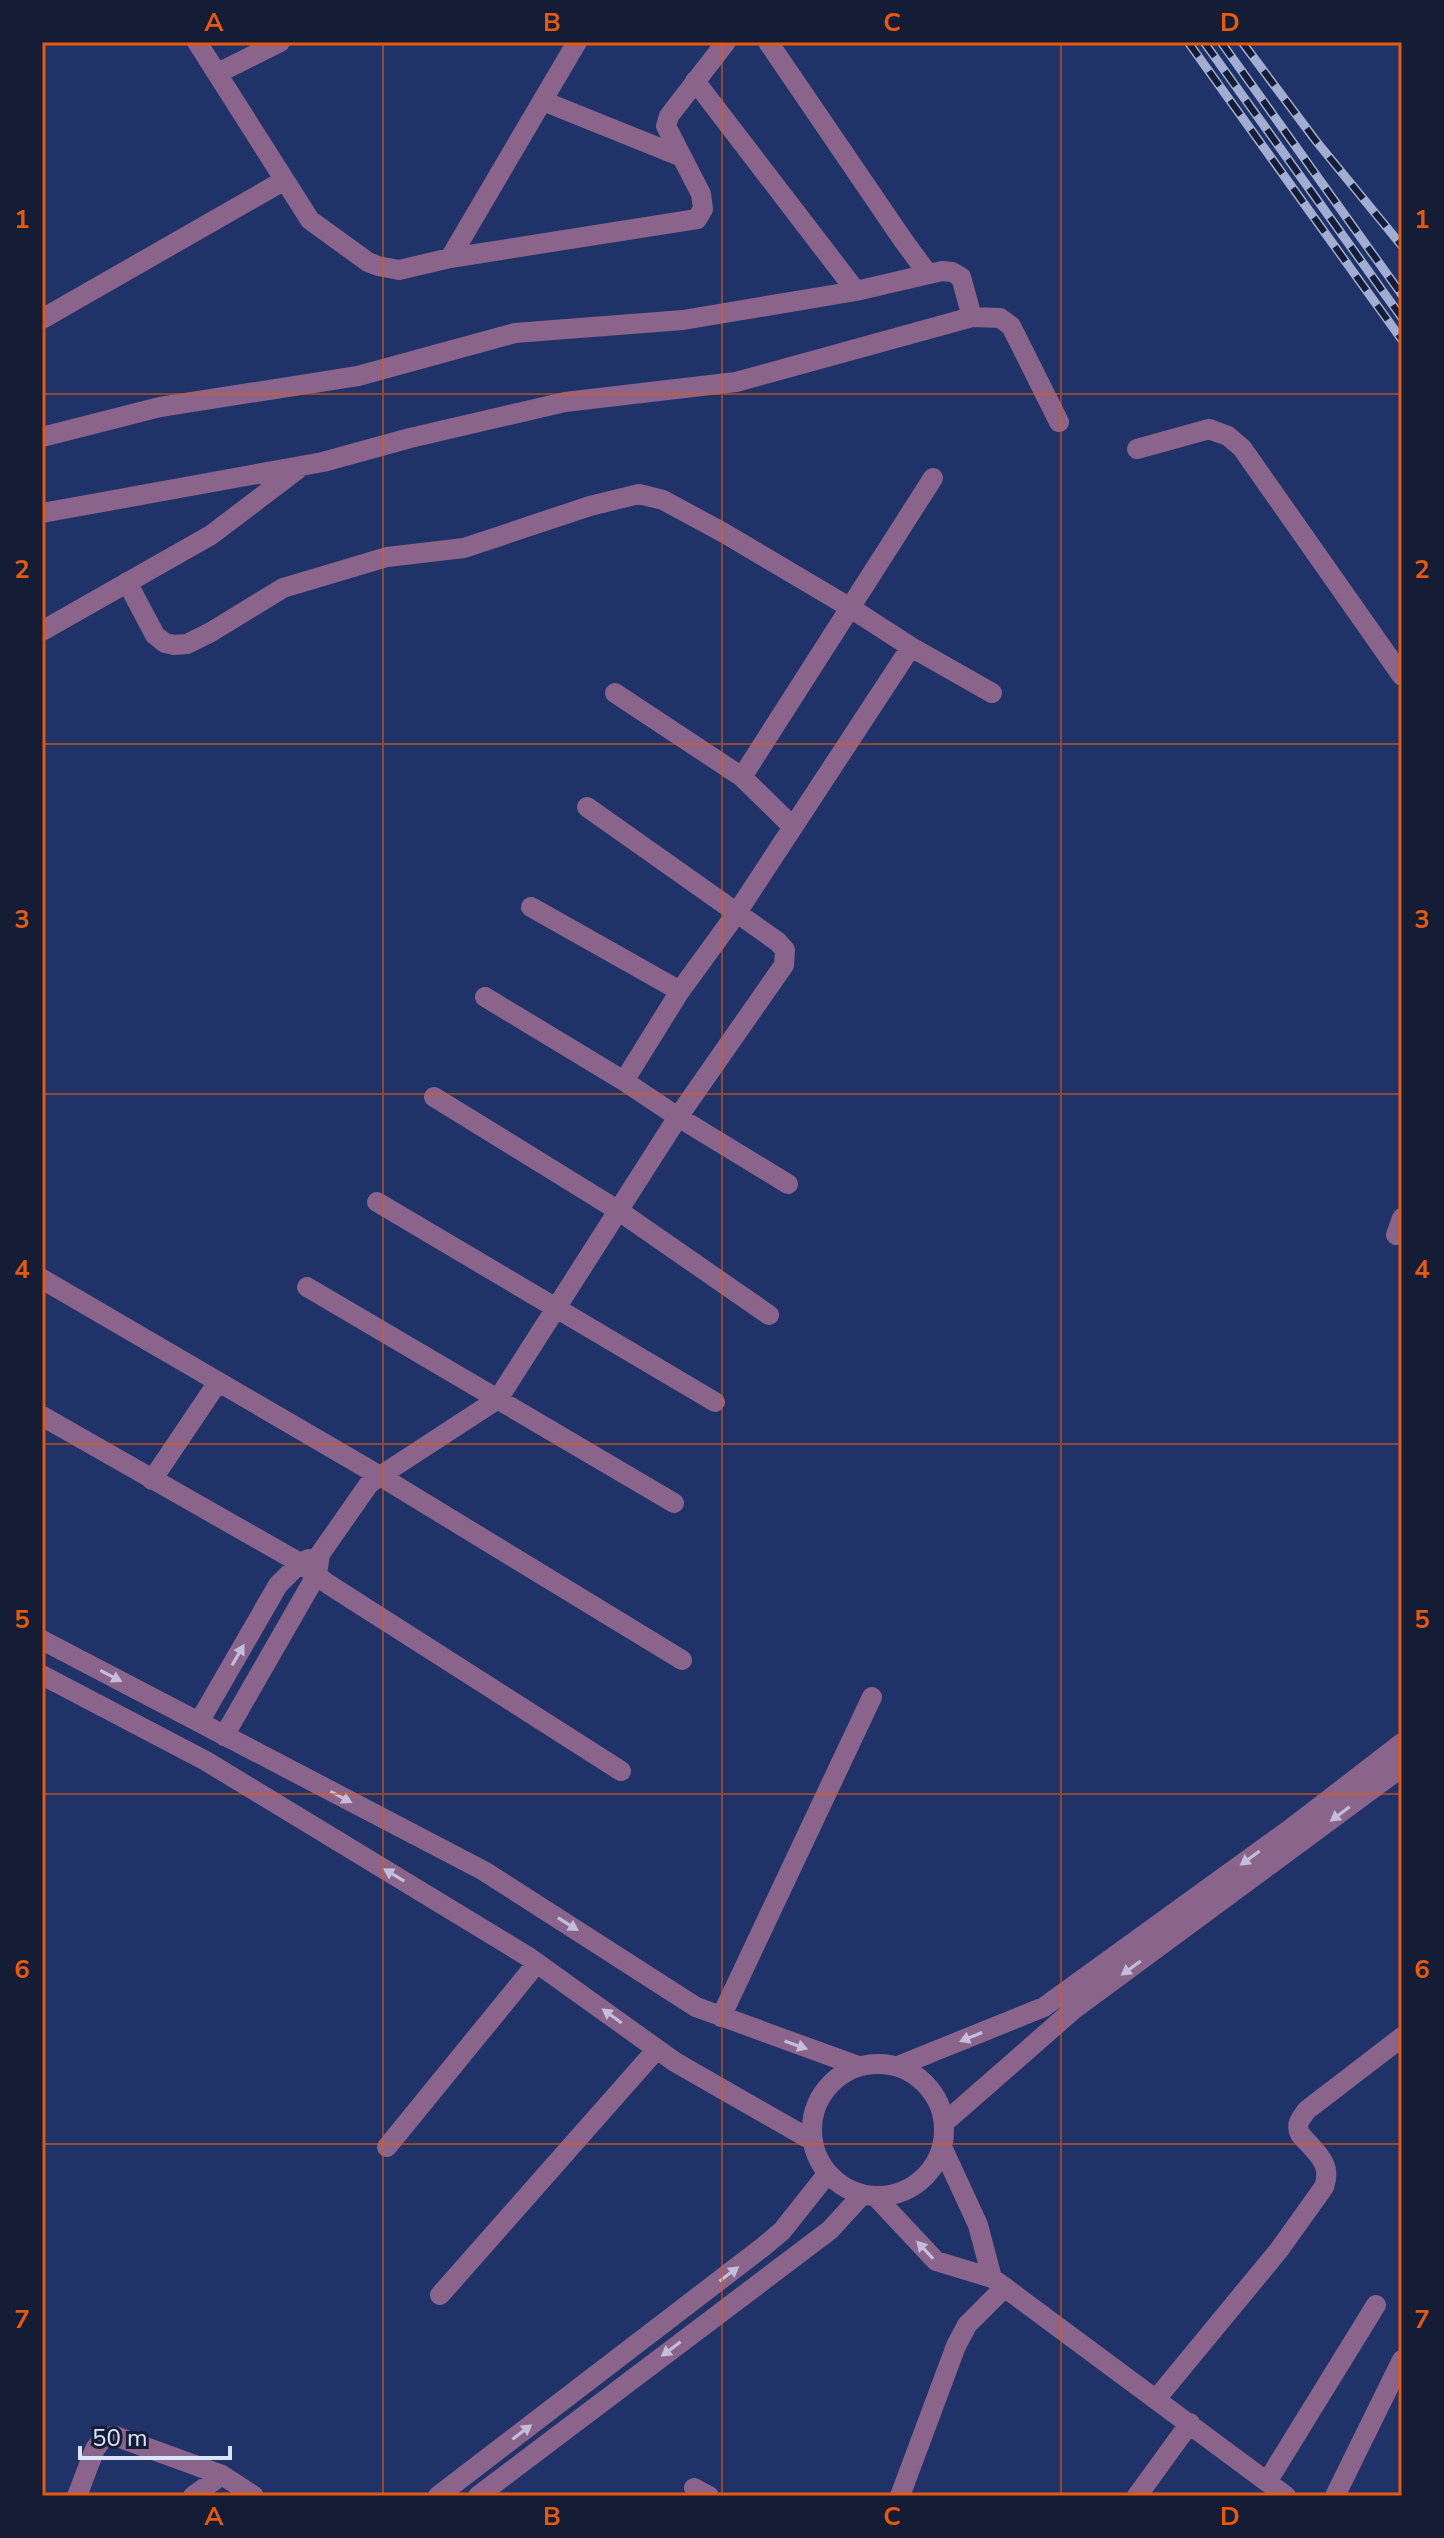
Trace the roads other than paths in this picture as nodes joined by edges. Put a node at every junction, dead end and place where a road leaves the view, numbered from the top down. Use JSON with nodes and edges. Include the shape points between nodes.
{"nodes":[{"id":1,"x":197,"y":42,"type":"edge"},
{"id":2,"x":280,"y":42,"type":"edge"},
{"id":3,"x":577,"y":42,"type":"edge"},
{"id":4,"x":726,"y":42,"type":"edge"},
{"id":5,"x":768,"y":42,"type":"edge"},
{"id":6,"x":218,"y":73,"type":"junction"},
{"id":7,"x":695,"y":81,"type":"junction"},
{"id":8,"x":543,"y":101,"type":"junction"},
{"id":9,"x":682,"y":157,"type":"junction"},
{"id":10,"x":283,"y":181,"type":"junction"},
{"id":11,"x":450,"y":258,"type":"junction"},
{"id":12,"x":928,"y":274,"type":"junction"},
{"id":13,"x":856,"y":291,"type":"junction"},
{"id":14,"x":972,"y":317,"type":"junction"},
{"id":15,"x":42,"y":319,"type":"edge"},
{"id":16,"x":1059,"y":422,"type":"dead end"},
{"id":17,"x":42,"y":437,"type":"edge"},
{"id":18,"x":1137,"y":449,"type":"dead end"},
{"id":19,"x":301,"y":466,"type":"junction"},
{"id":20,"x":933,"y":478,"type":"dead end"},
{"id":21,"x":42,"y":513,"type":"edge"},
{"id":22,"x":127,"y":582,"type":"junction"},
{"id":23,"x":849,"y":607,"type":"junction"},
{"id":24,"x":42,"y":631,"type":"edge"},
{"id":25,"x":911,"y":647,"type":"junction"},
{"id":26,"x":1402,"y":676,"type":"edge"},
{"id":27,"x":615,"y":693,"type":"dead end"},
{"id":28,"x":992,"y":693,"type":"dead end"},
{"id":29,"x":742,"y":777,"type":"junction"},
{"id":30,"x":587,"y":807,"type":"dead end"},
{"id":31,"x":792,"y":826,"type":"junction"},
{"id":32,"x":531,"y":907,"type":"dead end"},
{"id":33,"x":736,"y":914,"type":"junction"},
{"id":34,"x":680,"y":991,"type":"junction"},
{"id":35,"x":485,"y":997,"type":"dead end"},
{"id":36,"x":624,"y":1081,"type":"junction"},
{"id":37,"x":434,"y":1097,"type":"dead end"},
{"id":38,"x":678,"y":1117,"type":"junction"},
{"id":39,"x":788,"y":1184,"type":"dead end"},
{"id":40,"x":377,"y":1202,"type":"dead end"},
{"id":41,"x":619,"y":1211,"type":"junction"},
{"id":42,"x":42,"y":1279,"type":"edge"},
{"id":43,"x":307,"y":1287,"type":"dead end"},
{"id":44,"x":557,"y":1309,"type":"junction"},
{"id":45,"x":769,"y":1315,"type":"dead end"},
{"id":46,"x":218,"y":1382,"type":"junction"},
{"id":47,"x":498,"y":1399,"type":"junction"},
{"id":48,"x":715,"y":1402,"type":"dead end"},
{"id":49,"x":42,"y":1416,"type":"edge"},
{"id":50,"x":380,"y":1476,"type":"junction"},
{"id":51,"x":152,"y":1480,"type":"junction"},
{"id":52,"x":674,"y":1503,"type":"dead end"},
{"id":53,"x":312,"y":1563,"type":"junction"},
{"id":54,"x":42,"y":1640,"type":"edge"},
{"id":55,"x":682,"y":1660,"type":"dead end"},
{"id":56,"x":42,"y":1675,"type":"edge"},
{"id":57,"x":872,"y":1697,"type":"dead end"},
{"id":58,"x":199,"y":1722,"type":"junction"},
{"id":59,"x":224,"y":1736,"type":"junction"},
{"id":60,"x":1402,"y":1743,"type":"edge"},
{"id":61,"x":1402,"y":1767,"type":"edge"},
{"id":62,"x":621,"y":1771,"type":"dead end"},
{"id":63,"x":537,"y":1963,"type":"junction"},
{"id":64,"x":721,"y":2017,"type":"junction"},
{"id":65,"x":1402,"y":2037,"type":"edge"},
{"id":66,"x":657,"y":2049,"type":"junction"},
{"id":67,"x":858,"y":2066,"type":"junction"},
{"id":68,"x":898,"y":2066,"type":"junction"},
{"id":69,"x":944,"y":2123,"type":"junction"},
{"id":70,"x":813,"y":2141,"type":"junction"},
{"id":71,"x":387,"y":2147,"type":"dead end"},
{"id":72,"x":942,"y":2147,"type":"junction"},
{"id":73,"x":828,"y":2173,"type":"junction"},
{"id":74,"x":868,"y":2196,"type":"junction"},
{"id":75,"x":998,"y":2282,"type":"junction"},
{"id":76,"x":440,"y":2295,"type":"dead end"},
{"id":77,"x":1376,"y":2305,"type":"dead end"},
{"id":78,"x":1402,"y":2360,"type":"edge"},
{"id":79,"x":1157,"y":2398,"type":"junction"},
{"id":80,"x":1190,"y":2423,"type":"junction"},
{"id":81,"x":484,"y":2461,"type":"junction"},
{"id":82,"x":222,"y":2475,"type":"junction"},
{"id":83,"x":499,"y":2479,"type":"junction"},
{"id":84,"x":1267,"y":2482,"type":"junction"},
{"id":85,"x":77,"y":2496,"type":"edge"},
{"id":86,"x":193,"y":2496,"type":"edge"},
{"id":87,"x":254,"y":2496,"type":"edge"},
{"id":88,"x":438,"y":2496,"type":"edge"},
{"id":89,"x":478,"y":2496,"type":"edge"},
{"id":90,"x":900,"y":2496,"type":"edge"},
{"id":91,"x":1137,"y":2496,"type":"edge"},
{"id":92,"x":1286,"y":2496,"type":"edge"},
{"id":93,"x":1335,"y":2496,"type":"edge"}],
"edges":[{"from":1,"to":6,"type":"street"},
{"from":2,"to":6,"type":"street"},
{"from":3,"to":8,"type":"street"},
{"from":4,"to":7,"type":"street"},
{"from":5,"to":12,"type":"street"},
{"from":6,"to":10,"type":"street"},
{"from":7,"to":9,"type":"street","via":[[666,126]]},
{"from":7,"to":13,"type":"street"},
{"from":8,"to":9,"type":"street"},
{"from":8,"to":11,"type":"street"},
{"from":9,"to":11,"type":"street","via":[[701,194],[703,209],[697,219]]},
{"from":10,"to":11,"type":"street","via":[[310,220],[368,262],[399,270]]},
{"from":10,"to":15,"type":"street"},
{"from":12,"to":13,"type":"street"},
{"from":12,"to":14,"type":"street","via":[[942,271],[961,277]]},
{"from":13,"to":17,"type":"street","via":[[683,320],[515,333],[358,376],[160,407]]},
{"from":14,"to":16,"type":"street","via":[[1000,318],[1011,326]]},
{"from":14,"to":19,"type":"street","via":[[736,382],[565,402]]},
{"from":18,"to":26,"type":"street","via":[[1209,429],[1228,436],[1242,448]]},
{"from":19,"to":21,"type":"street"},
{"from":19,"to":22,"type":"street","via":[[211,535]]},
{"from":20,"to":23,"type":"street"},
{"from":22,"to":23,"type":"street","via":[[155,635],[165,643],[187,644],[283,588],[387,557],[464,548],[639,494],[699,519]]},
{"from":22,"to":24,"type":"street"},
{"from":23,"to":25,"type":"street"},
{"from":23,"to":29,"type":"street"},
{"from":25,"to":28,"type":"street"},
{"from":25,"to":31,"type":"street"},
{"from":27,"to":29,"type":"street"},
{"from":29,"to":31,"type":"street"},
{"from":30,"to":33,"type":"street"},
{"from":31,"to":33,"type":"street"},
{"from":32,"to":34,"type":"street"},
{"from":33,"to":34,"type":"street"},
{"from":33,"to":38,"type":"street","via":[[778,942],[785,950],[784,965]]},
{"from":34,"to":36,"type":"street"},
{"from":35,"to":36,"type":"street"},
{"from":36,"to":38,"type":"street"},
{"from":37,"to":41,"type":"street"},
{"from":38,"to":39,"type":"street"},
{"from":38,"to":41,"type":"street"},
{"from":40,"to":44,"type":"street"},
{"from":41,"to":44,"type":"street"},
{"from":41,"to":45,"type":"street"},
{"from":42,"to":46,"type":"street"},
{"from":43,"to":47,"type":"street"},
{"from":44,"to":47,"type":"street"},
{"from":44,"to":48,"type":"street"},
{"from":46,"to":50,"type":"street"},
{"from":46,"to":51,"type":"street"},
{"from":47,"to":50,"type":"street"},
{"from":47,"to":52,"type":"street"},
{"from":49,"to":51,"type":"street"},
{"from":50,"to":53,"type":"street"},
{"from":50,"to":55,"type":"street"},
{"from":51,"to":53,"type":"street"},
{"from":58,"to":53,"type":"street","one_way":true,"via":[[278,1585]]},
{"from":53,"to":59,"type":"street"},
{"from":53,"to":62,"type":"street","via":[[328,1584]]},
{"from":54,"to":58,"type":"street","one_way":true},
{"from":63,"to":56,"type":"street","one_way":true,"via":[[206,1761]]},
{"from":57,"to":64,"type":"street"},
{"from":58,"to":59,"type":"street"},
{"from":59,"to":64,"type":"street","one_way":true,"via":[[484,1871],[696,2007]]},
{"from":60,"to":68,"type":"street","one_way":true,"via":[[1044,2007]]},
{"from":61,"to":69,"type":"street","one_way":true,"via":[[1073,2010]]},
{"from":66,"to":63,"type":"street","one_way":true},
{"from":63,"to":71,"type":"street"},
{"from":64,"to":67,"type":"street","one_way":true},
{"from":65,"to":79,"type":"street","via":[[1299,2120],[1300,2134],[1328,2167],[1324,2187]]},
{"from":66,"to":70,"type":"street"},
{"from":66,"to":76,"type":"street"},
{"from":67,"to":68,"type":"street"},
{"from":67,"to":70,"type":"street","via":[[837,2078],[822,2096],[813,2118]]},
{"from":68,"to":69,"type":"street","via":[[930,2088]]},
{"from":69,"to":72,"type":"street"},
{"from":70,"to":73,"type":"street"},
{"from":72,"to":74,"type":"street","via":[[917,2184],[897,2194]]},
{"from":72,"to":75,"type":"street"},
{"from":73,"to":74,"type":"street"},
{"from":81,"to":73,"type":"street","one_way":true,"via":[[763,2247]]},
{"from":75,"to":74,"type":"street","one_way":true,"via":[[936,2261]]},
{"from":74,"to":83,"type":"street","one_way":true},
{"from":75,"to":79,"type":"street"},
{"from":75,"to":90,"type":"street","via":[[956,2346]]},
{"from":77,"to":84,"type":"street"},
{"from":78,"to":93,"type":"street"},
{"from":79,"to":80,"type":"street"},
{"from":80,"to":84,"type":"street"},
{"from":80,"to":91,"type":"street"},
{"from":81,"to":83,"type":"street"},
{"from":81,"to":88,"type":"street"},
{"from":82,"to":85,"type":"street","via":[[115,2436],[104,2437]]},
{"from":82,"to":86,"type":"street"},
{"from":82,"to":87,"type":"street"},
{"from":83,"to":89,"type":"street"},
{"from":84,"to":92,"type":"street"}]}
